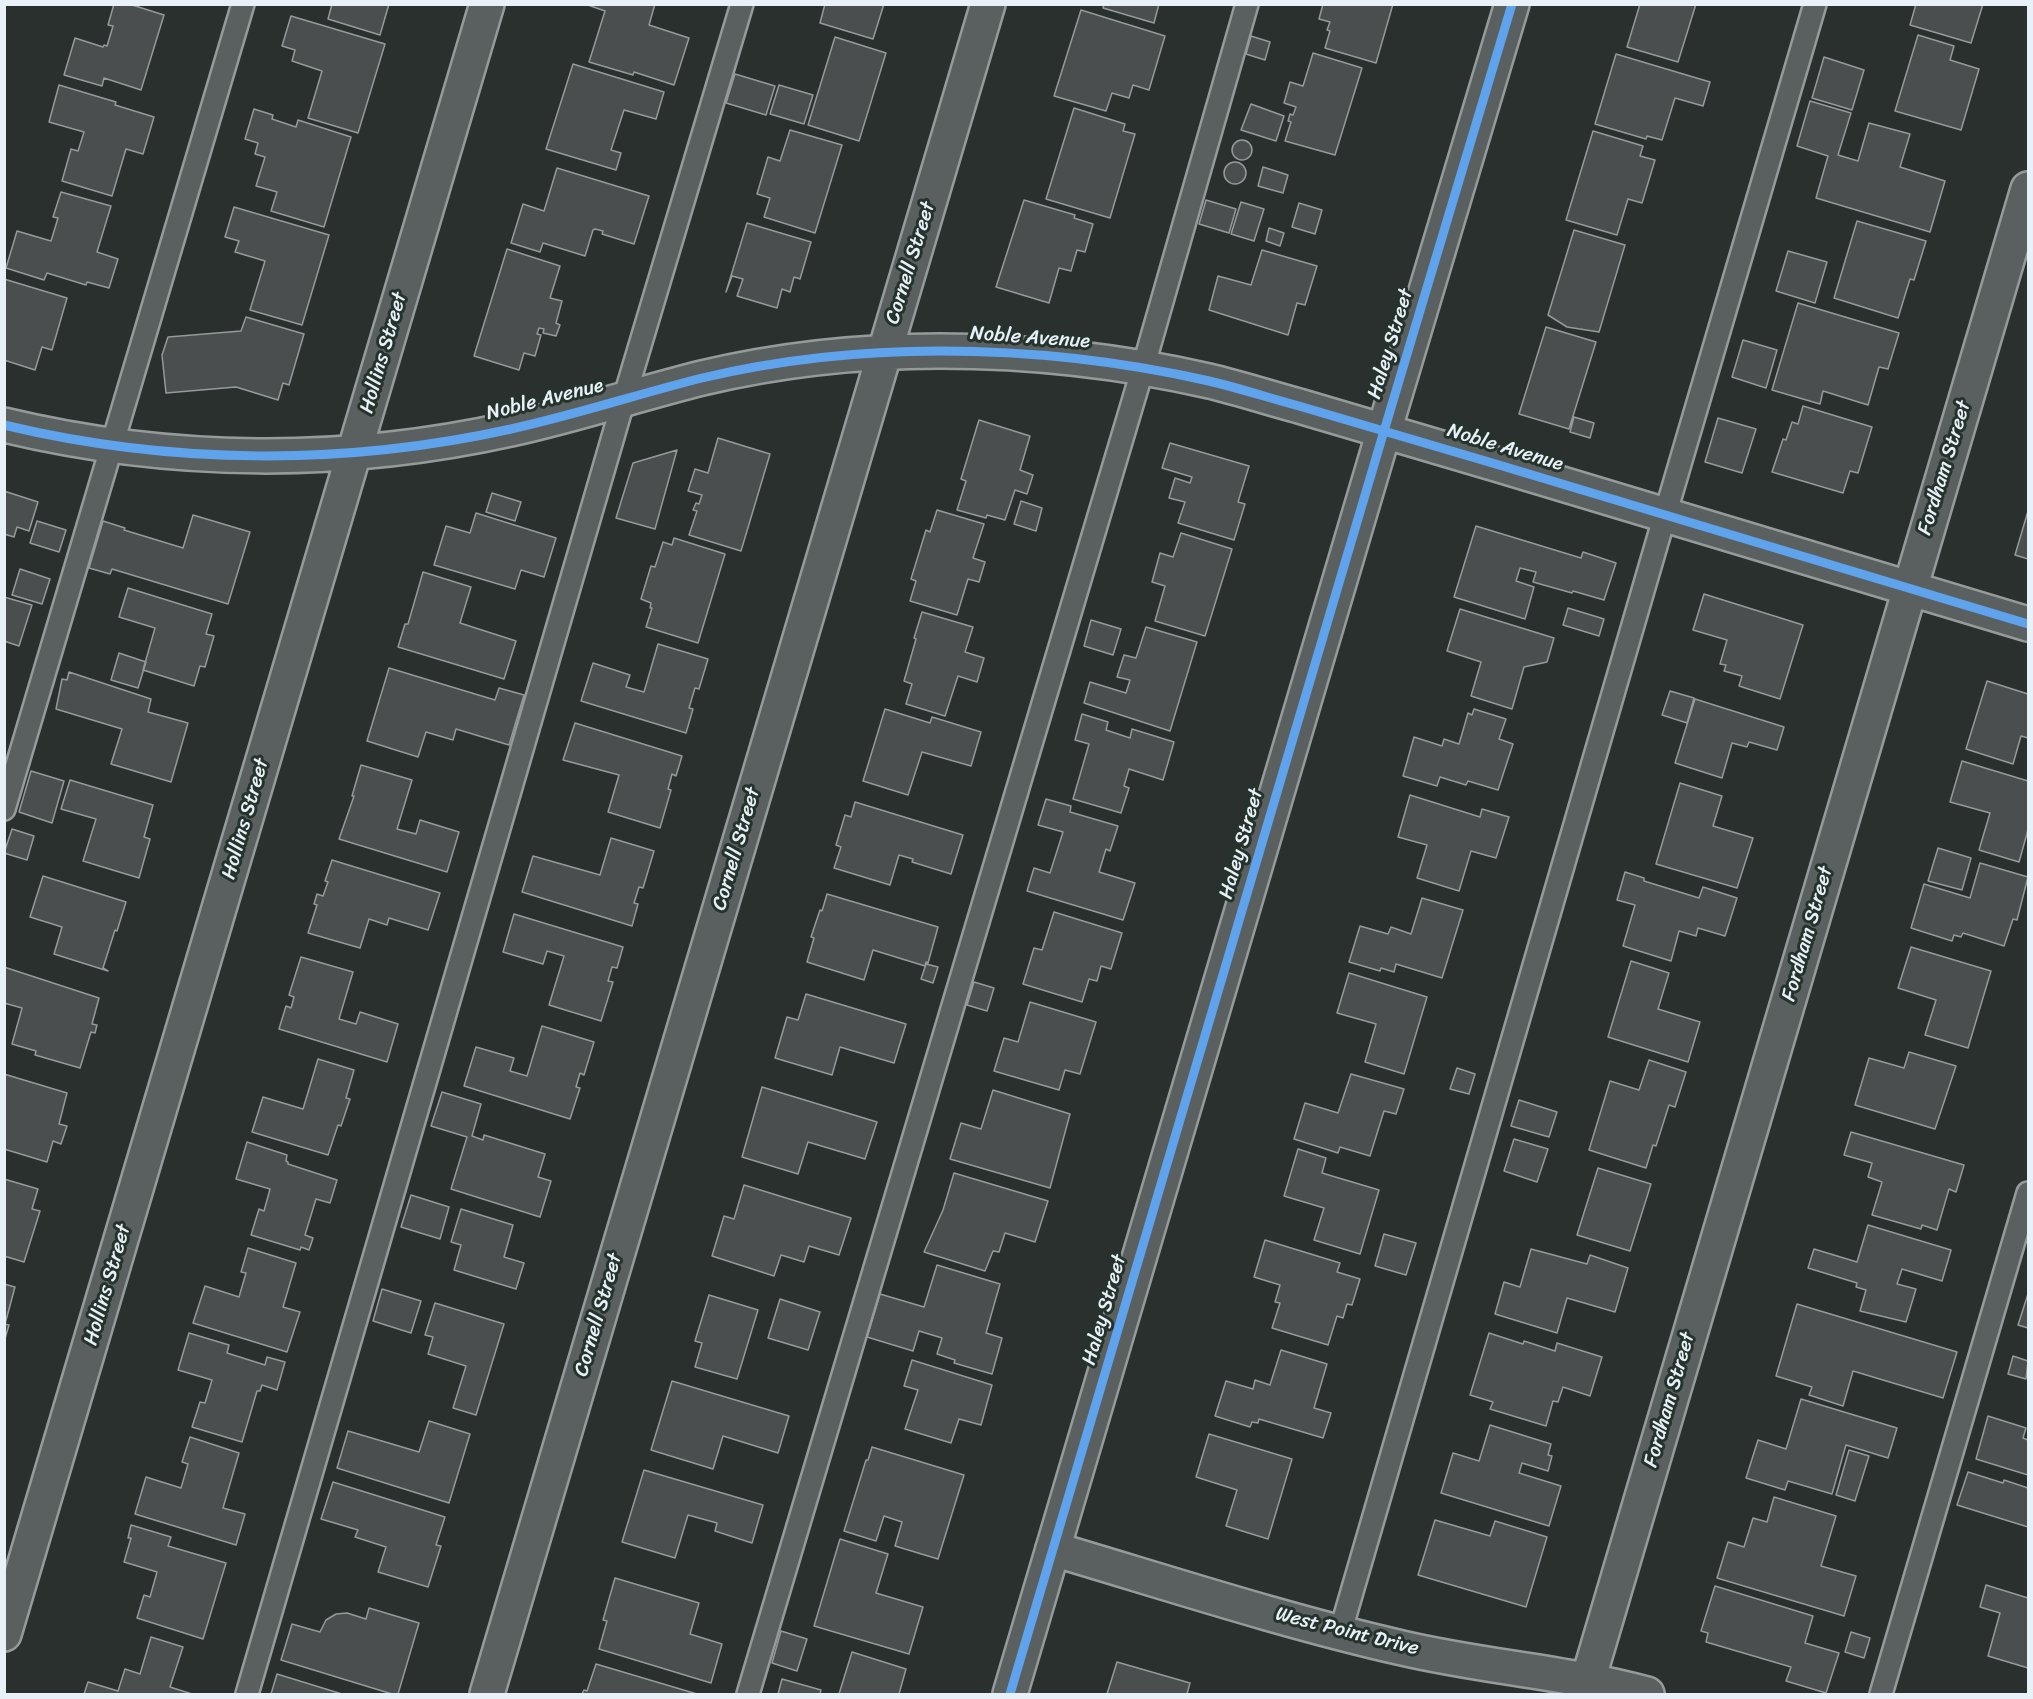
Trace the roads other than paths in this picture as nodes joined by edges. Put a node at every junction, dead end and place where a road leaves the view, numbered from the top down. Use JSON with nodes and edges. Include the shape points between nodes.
{"nodes":[{"id":1,"x":243,"y":4,"type":"edge"},
{"id":2,"x":487,"y":4,"type":"edge"},
{"id":3,"x":742,"y":4,"type":"edge"},
{"id":4,"x":988,"y":4,"type":"edge"},
{"id":5,"x":1247,"y":4,"type":"edge"},
{"id":6,"x":1512,"y":4,"type":"edge"},
{"id":7,"x":1815,"y":4,"type":"edge"},
{"id":8,"x":2028,"y":189,"type":"edge"},
{"id":9,"x":884,"y":353,"type":"junction"},
{"id":10,"x":1143,"y":368,"type":"junction"},
{"id":11,"x":624,"y":399,"type":"junction"},
{"id":12,"x":4,"y":425,"type":"edge"},
{"id":13,"x":1384,"y":431,"type":"junction"},
{"id":14,"x":113,"y":446,"type":"junction"},
{"id":15,"x":354,"y":453,"type":"junction"},
{"id":16,"x":1665,"y":515,"type":"junction"},
{"id":17,"x":1910,"y":588,"type":"junction"},
{"id":18,"x":2028,"y":624,"type":"edge"},
{"id":19,"x":4,"y":809,"type":"edge"},
{"id":20,"x":2028,"y":1193,"type":"edge"},
{"id":21,"x":1053,"y":1549,"type":"junction"},
{"id":22,"x":1340,"y":1633,"type":"junction"},
{"id":23,"x":4,"y":1634,"type":"edge"},
{"id":24,"x":1588,"y":1680,"type":"junction"},
{"id":25,"x":247,"y":1695,"type":"edge"},
{"id":26,"x":487,"y":1695,"type":"edge"},
{"id":27,"x":748,"y":1695,"type":"edge"},
{"id":28,"x":1010,"y":1695,"type":"edge"},
{"id":29,"x":1647,"y":1695,"type":"edge"},
{"id":30,"x":1881,"y":1695,"type":"edge"}],
"edges":[{"from":1,"to":14,"type":"lane"},
{"from":2,"to":15,"type":"street","name":"Hollins Street"},
{"from":3,"to":11,"type":"lane"},
{"from":4,"to":9,"type":"street","name":"Cornell Street"},
{"from":5,"to":10,"type":"lane"},
{"from":6,"to":13,"type":"street","name":"Haley Street"},
{"from":7,"to":16,"type":"lane"},
{"from":8,"to":17,"type":"street","name":"Fordham Street"},
{"from":9,"to":10,"type":"street","name":"Noble Avenue","via":[[1037,354]]},
{"from":9,"to":11,"type":"street","name":"Noble Avenue","via":[[805,360],[708,377]]},
{"from":9,"to":26,"type":"street","name":"Cornell Street"},
{"from":10,"to":13,"type":"street","name":"Noble Avenue","via":[[1213,382]]},
{"from":10,"to":27,"type":"lane"},
{"from":11,"to":15,"type":"street","name":"Noble Avenue","via":[[512,429],[415,447]]},
{"from":11,"to":25,"type":"lane"},
{"from":12,"to":14,"type":"street","name":"Noble Avenue"},
{"from":13,"to":16,"type":"street","name":"Noble Avenue"},
{"from":13,"to":21,"type":"street","name":"Haley Street"},
{"from":14,"to":15,"type":"street","name":"Noble Avenue","via":[[255,457]]},
{"from":14,"to":19,"type":"lane"},
{"from":15,"to":23,"type":"street","name":"Hollins Street"},
{"from":16,"to":17,"type":"street","name":"Noble Avenue"},
{"from":16,"to":22,"type":"lane"},
{"from":17,"to":18,"type":"street","name":"Noble Avenue"},
{"from":17,"to":24,"type":"street","name":"Fordham Street"},
{"from":20,"to":30,"type":"lane"},
{"from":21,"to":22,"type":"street","name":"West Point Drive"},
{"from":21,"to":28,"type":"street","name":"Haley Street"},
{"from":22,"to":24,"type":"street","name":"West Point Drive","via":[[1404,1649]]},
{"from":24,"to":29,"type":"street","name":"West Point Drive"}]}
